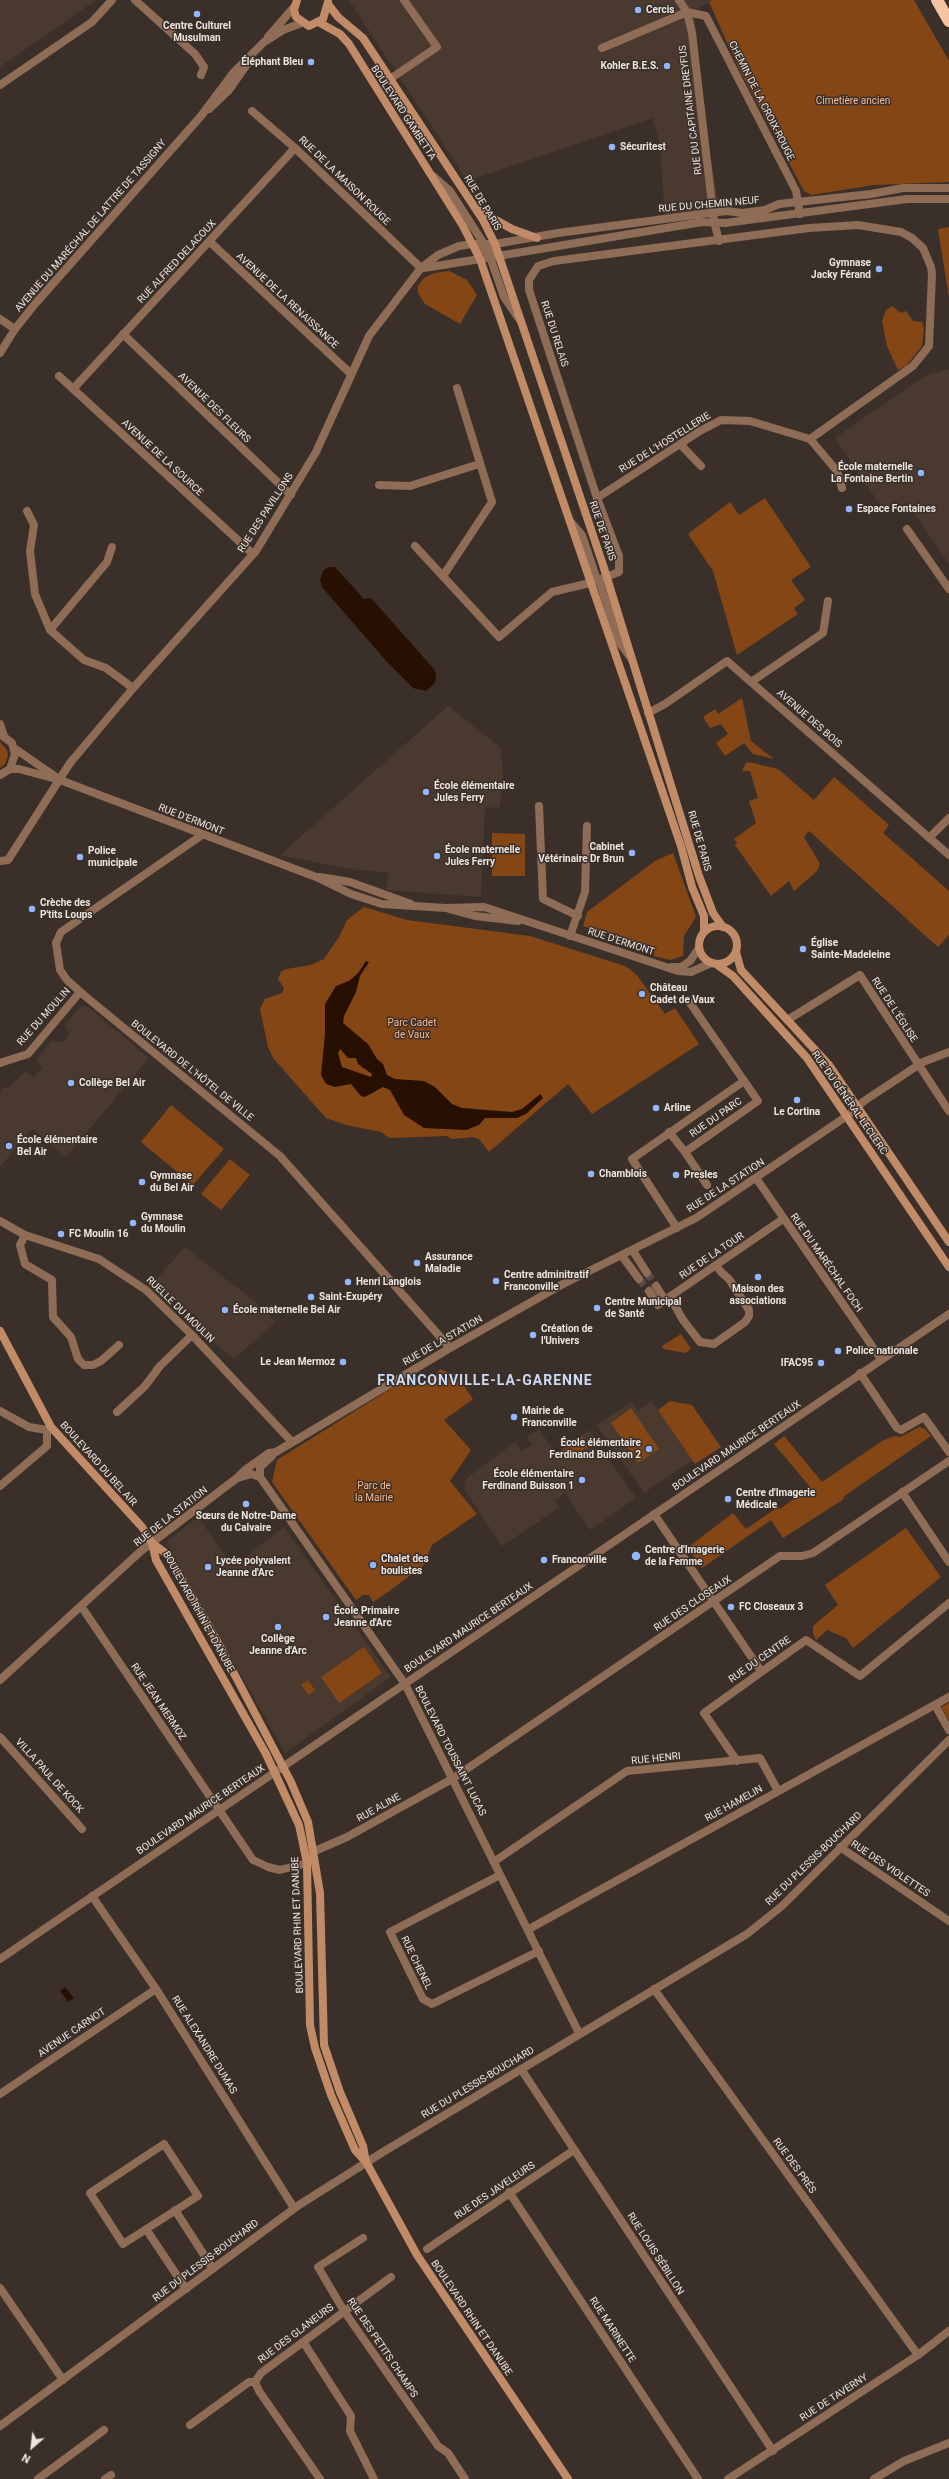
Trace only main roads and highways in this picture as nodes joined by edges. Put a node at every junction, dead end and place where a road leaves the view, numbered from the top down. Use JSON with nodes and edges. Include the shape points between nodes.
{"nodes":[{"id":1,"x":937,"y":0,"type":"edge"},
{"id":2,"x":328,"y":2,"type":"edge"},
{"id":3,"x":296,"y":3,"type":"edge"},
{"id":4,"x":949,"y":21,"type":"edge"},
{"id":5,"x":320,"y":22,"type":"junction"},
{"id":6,"x":438,"y":152,"type":"joint"},
{"id":7,"x":476,"y":208,"type":"junction"},
{"id":8,"x":461,"y":223,"type":"joint"},
{"id":9,"x":537,"y":238,"type":"road end"},
{"id":10,"x":598,"y":580,"type":"junction"},
{"id":11,"x":723,"y":927,"type":"junction"},
{"id":12,"x":704,"y":932,"type":"junction"},
{"id":13,"x":736,"y":952,"type":"junction"},
{"id":14,"x":713,"y":964,"type":"junction"},
{"id":15,"x":949,"y":1242,"type":"edge"},
{"id":16,"x":949,"y":1267,"type":"edge"},
{"id":17,"x":0,"y":1331,"type":"edge"},
{"id":18,"x":152,"y":1543,"type":"junction"},
{"id":19,"x":366,"y":2162,"type":"junction"},
{"id":20,"x":568,"y":2479,"type":"edge"}],
"edges":[{"from":1,"to":4,"type":"highway"},
{"from":2,"to":5,"type":"main road","via":[[326,14]]},
{"from":2,"to":6,"type":"main road","name":"BOULEVARD GAMBETTA","via":[[338,17],[367,44]]},
{"from":3,"to":5,"type":"main road","via":[[296,17],[302,23],[309,26]]},
{"from":5,"to":8,"type":"main road","name":"BOULEVARD GAMBETTA","via":[[340,34],[348,44]]},
{"from":6,"to":7,"type":"main road","name":"RUE DE PARIS"},
{"from":7,"to":9,"type":"main road","via":[[512,229]]},
{"from":7,"to":10,"type":"main road","name":"RUE DE PARIS","via":[[495,244],[523,324]]},
{"from":8,"to":10,"type":"main road","name":"RUE DE PARIS","via":[[480,260],[568,519]]},
{"from":10,"to":11,"type":"main road","name":"RUE DE PARIS","via":[[632,658],[704,894]]},
{"from":10,"to":12,"type":"main road","name":"RUE DE PARIS","via":[[692,888],[704,916]]},
{"from":11,"to":12,"type":"main road","via":[[714,927]]},
{"from":11,"to":13,"type":"main road","via":[[734,935]]},
{"from":12,"to":14,"type":"main road","via":[[699,948],[703,957]]},
{"from":13,"to":14,"type":"main road","via":[[728,961]]},
{"from":13,"to":15,"type":"main road","name":"RUE DU GÉNÉRAL LECLERC","via":[[741,970],[828,1065]]},
{"from":14,"to":16,"type":"main road","name":"RUE DU GÉNÉRAL LECLERC","via":[[733,976],[807,1058]]},
{"from":17,"to":18,"type":"main road","name":"BOULEVARD DU BEL AIR","via":[[49,1428],[142,1526]]},
{"from":18,"to":19,"type":"main road","name":"BOULEVARD RHIN ET DANUBE","via":[[156,1560],[249,1723],[299,1826],[307,1864],[310,2025],[331,2095],[355,2150]]},
{"from":18,"to":19,"type":"main road","name":"BOULEVARD RHIN ET DANUBE","via":[[168,1555],[217,1641],[308,1822],[315,1851],[322,1923],[324,2044],[340,2092],[363,2146]]},
{"from":19,"to":20,"type":"main road","name":"BOULEVARD RHIN ET DANUBE","via":[[417,2255]]}]}
